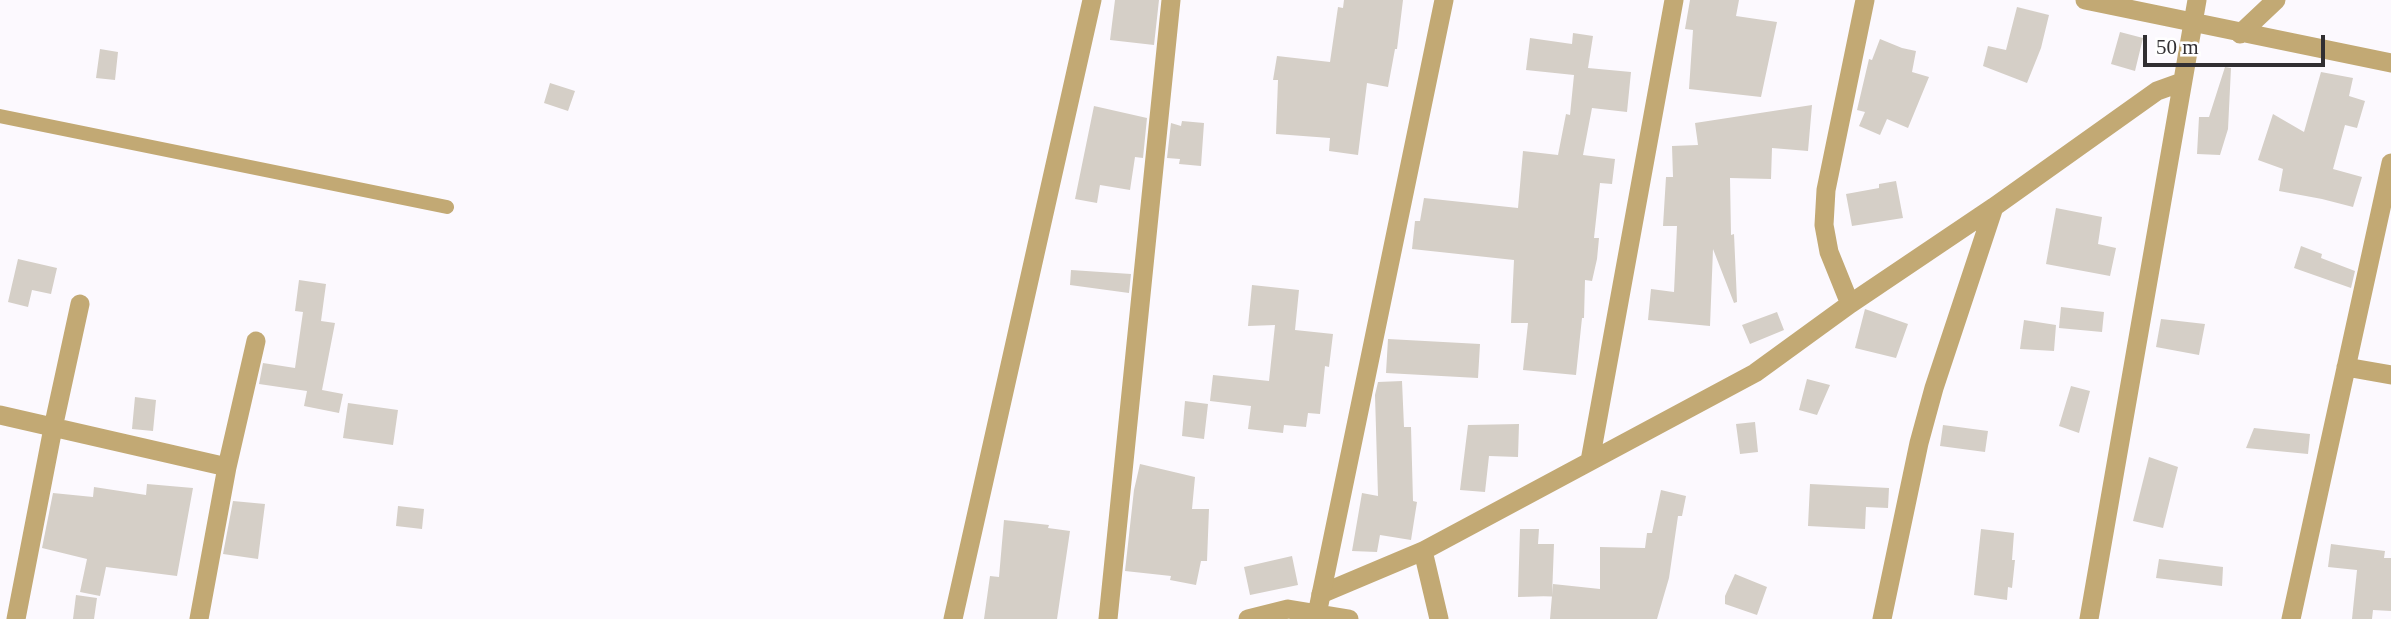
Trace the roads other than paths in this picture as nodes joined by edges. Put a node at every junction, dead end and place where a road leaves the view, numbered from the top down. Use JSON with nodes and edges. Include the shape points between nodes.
{"nodes":[{"id":1,"x":1092,"y":0,"type":"edge"},
{"id":2,"x":1171,"y":0,"type":"edge"},
{"id":3,"x":1444,"y":0,"type":"edge"},
{"id":4,"x":1674,"y":0,"type":"edge"},
{"id":5,"x":1866,"y":0,"type":"edge"},
{"id":6,"x":2085,"y":0,"type":"edge"},
{"id":7,"x":2197,"y":0,"type":"edge"},
{"id":8,"x":2276,"y":0,"type":"edge"},
{"id":9,"x":2192,"y":23,"type":"junction"},
{"id":10,"x":2240,"y":34,"type":"junction"},
{"id":11,"x":2391,"y":63,"type":"edge"},
{"id":12,"x":2182,"y":82,"type":"junction"},
{"id":13,"x":0,"y":116,"type":"edge"},
{"id":14,"x":2391,"y":163,"type":"edge"},
{"id":15,"x":447,"y":207,"type":"dead end"},
{"id":16,"x":1994,"y":207,"type":"junction"},
{"id":17,"x":80,"y":304,"type":"dead end"},
{"id":18,"x":1850,"y":304,"type":"junction"},
{"id":19,"x":256,"y":341,"type":"dead end"},
{"id":20,"x":2347,"y":367,"type":"junction"},
{"id":21,"x":2391,"y":375,"type":"edge"},
{"id":22,"x":0,"y":415,"type":"edge"},
{"id":23,"x":53,"y":428,"type":"junction"},
{"id":24,"x":1590,"y":461,"type":"junction"},
{"id":25,"x":227,"y":467,"type":"junction"},
{"id":26,"x":1423,"y":551,"type":"junction"},
{"id":27,"x":1321,"y":594,"type":"junction"},
{"id":28,"x":1317,"y":616,"type":"edge"},
{"id":29,"x":16,"y":619,"type":"edge"},
{"id":30,"x":199,"y":619,"type":"edge"},
{"id":31,"x":953,"y":619,"type":"edge"},
{"id":32,"x":1108,"y":619,"type":"edge"},
{"id":33,"x":1248,"y":619,"type":"edge"},
{"id":34,"x":1349,"y":619,"type":"edge"},
{"id":35,"x":1439,"y":619,"type":"edge"},
{"id":36,"x":1882,"y":619,"type":"edge"},
{"id":37,"x":2090,"y":619,"type":"edge"},
{"id":38,"x":2291,"y":619,"type":"edge"}],
"edges":[{"from":1,"to":31,"type":"street"},
{"from":2,"to":32,"type":"street"},
{"from":3,"to":27,"type":"street"},
{"from":4,"to":24,"type":"street"},
{"from":5,"to":18,"type":"street","via":[[1826,190],[1824,225],[1829,252]]},
{"from":6,"to":9,"type":"street"},
{"from":7,"to":9,"type":"street"},
{"from":8,"to":10,"type":"street"},
{"from":9,"to":10,"type":"street"},
{"from":9,"to":12,"type":"street"},
{"from":10,"to":11,"type":"street"},
{"from":12,"to":16,"type":"street","via":[[2157,90]]},
{"from":12,"to":37,"type":"street"},
{"from":13,"to":15,"type":"lane"},
{"from":14,"to":20,"type":"street"},
{"from":16,"to":18,"type":"street"},
{"from":16,"to":36,"type":"street","via":[[1922,432]]},
{"from":17,"to":23,"type":"street"},
{"from":18,"to":24,"type":"street","via":[[1755,373]]},
{"from":19,"to":25,"type":"street"},
{"from":20,"to":21,"type":"street"},
{"from":20,"to":38,"type":"street"},
{"from":22,"to":23,"type":"street"},
{"from":23,"to":25,"type":"street"},
{"from":23,"to":29,"type":"street"},
{"from":24,"to":26,"type":"street"},
{"from":25,"to":30,"type":"street"},
{"from":26,"to":27,"type":"street"},
{"from":26,"to":35,"type":"street"},
{"from":27,"to":28,"type":"street"},
{"from":28,"to":33,"type":"street","via":[[1288,609]]},
{"from":28,"to":34,"type":"street"}]}
